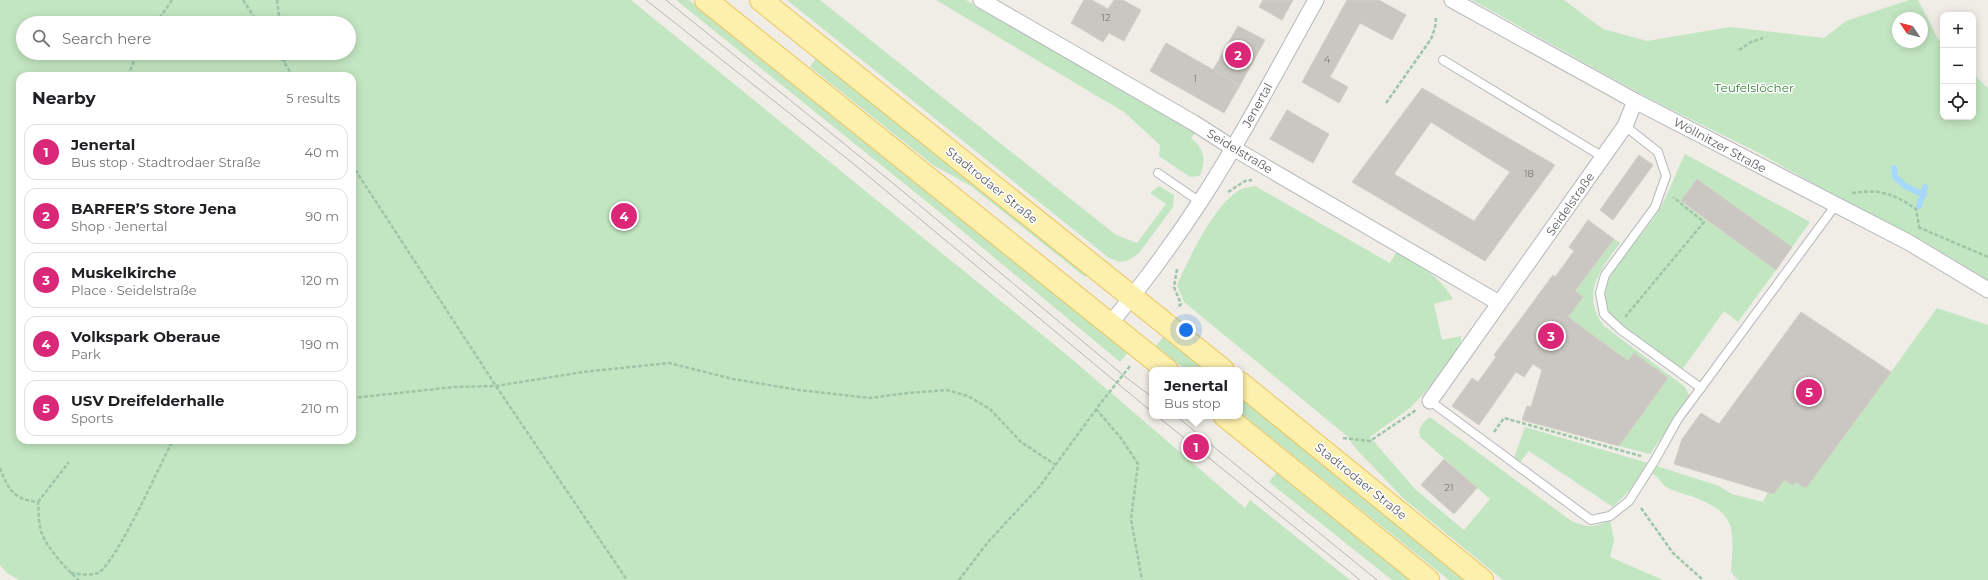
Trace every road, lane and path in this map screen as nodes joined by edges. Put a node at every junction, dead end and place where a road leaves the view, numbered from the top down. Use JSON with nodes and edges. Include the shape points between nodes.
{"nodes":[{"id":1,"x":172,"y":0,"type":"edge"},
{"id":2,"x":243,"y":0,"type":"edge"},
{"id":3,"x":277,"y":0,"type":"edge"},
{"id":4,"x":706,"y":0,"type":"edge"},
{"id":5,"x":761,"y":0,"type":"edge"},
{"id":6,"x":981,"y":0,"type":"edge"},
{"id":7,"x":1316,"y":0,"type":"edge"},
{"id":8,"x":1452,"y":0,"type":"edge"},
{"id":9,"x":161,"y":16,"type":"edge"},
{"id":10,"x":253,"y":16,"type":"edge"},
{"id":11,"x":279,"y":16,"type":"edge"},
{"id":12,"x":1436,"y":18,"type":"dead end"},
{"id":13,"x":1763,"y":38,"type":"dead end"},
{"id":14,"x":1739,"y":50,"type":"dead end"},
{"id":15,"x":134,"y":60,"type":"edge"},
{"id":16,"x":283,"y":60,"type":"edge"},
{"id":17,"x":285,"y":60,"type":"edge"},
{"id":18,"x":1443,"y":60,"type":"dead end"},
{"id":19,"x":286,"y":65,"type":"junction"},
{"id":20,"x":130,"y":72,"type":"edge"},
{"id":21,"x":290,"y":72,"type":"edge"},
{"id":22,"x":1635,"y":101,"type":"junction"},
{"id":23,"x":1386,"y":103,"type":"dead end"},
{"id":24,"x":1626,"y":126,"type":"junction"},
{"id":25,"x":1233,"y":148,"type":"junction"},
{"id":26,"x":1603,"y":157,"type":"junction"},
{"id":27,"x":356,"y":171,"type":"edge"},
{"id":28,"x":1158,"y":172,"type":"dead end"},
{"id":29,"x":1255,"y":180,"type":"dead end"},
{"id":30,"x":1662,"y":188,"type":"junction"},
{"id":31,"x":1224,"y":196,"type":"dead end"},
{"id":32,"x":1200,"y":202,"type":"junction"},
{"id":33,"x":1835,"y":206,"type":"junction"},
{"id":34,"x":1919,"y":226,"type":"junction"},
{"id":35,"x":1908,"y":242,"type":"junction"},
{"id":36,"x":1988,"y":257,"type":"edge"},
{"id":37,"x":1178,"y":266,"type":"dead end"},
{"id":38,"x":1988,"y":290,"type":"edge"},
{"id":39,"x":1133,"y":297,"type":"junction"},
{"id":40,"x":1499,"y":303,"type":"junction"},
{"id":41,"x":1181,"y":304,"type":"dead end"},
{"id":42,"x":1110,"y":324,"type":"junction"},
{"id":43,"x":1618,"y":327,"type":"junction"},
{"id":44,"x":1163,"y":367,"type":"edge"},
{"id":45,"x":1220,"y":367,"type":"edge"},
{"id":46,"x":1243,"y":385,"type":"edge"},
{"id":47,"x":496,"y":386,"type":"junction"},
{"id":48,"x":1701,"y":388,"type":"junction"},
{"id":49,"x":356,"y":398,"type":"edge"},
{"id":50,"x":1430,"y":401,"type":"junction"},
{"id":51,"x":1100,"y":404,"type":"dead end"},
{"id":52,"x":1096,"y":409,"type":"junction"},
{"id":53,"x":1229,"y":419,"type":"edge"},
{"id":54,"x":1343,"y":438,"type":"dead end"},
{"id":55,"x":1486,"y":443,"type":"junction"},
{"id":56,"x":170,"y":444,"type":"edge"},
{"id":57,"x":1655,"y":460,"type":"junction"},
{"id":58,"x":69,"y":462,"type":"dead end"},
{"id":59,"x":1056,"y":465,"type":"junction"},
{"id":60,"x":0,"y":468,"type":"edge"},
{"id":61,"x":1632,"y":496,"type":"junction"},
{"id":62,"x":38,"y":502,"type":"junction"},
{"id":63,"x":71,"y":573,"type":"junction"},
{"id":64,"x":79,"y":580,"type":"edge"},
{"id":65,"x":627,"y":580,"type":"edge"},
{"id":66,"x":959,"y":580,"type":"edge"},
{"id":67,"x":1142,"y":580,"type":"edge"},
{"id":68,"x":1428,"y":580,"type":"edge"},
{"id":69,"x":1482,"y":580,"type":"edge"},
{"id":70,"x":1703,"y":580,"type":"edge"}],
"edges":[{"from":1,"to":9,"type":"path"},
{"from":2,"to":10,"type":"path"},
{"from":3,"to":11,"type":"path"},
{"from":4,"to":42,"type":"main road"},
{"from":5,"to":39,"type":"main road","name":"Stadtrodaer Straße"},
{"from":6,"to":25,"type":"street","name":"Seidelstraße"},
{"from":7,"to":25,"type":"street","name":"Jenertal"},
{"from":8,"to":22,"type":"street","name":"Wöllnitzer Straße"},
{"from":12,"to":23,"type":"path","via":[[1431,39]]},
{"from":13,"to":14,"type":"path"},
{"from":15,"to":20,"type":"path"},
{"from":16,"to":19,"type":"path"},
{"from":17,"to":19,"type":"path"},
{"from":18,"to":26,"type":"lane"},
{"from":19,"to":21,"type":"path"},
{"from":22,"to":24,"type":"street","name":"Seidelstraße"},
{"from":22,"to":33,"type":"street","name":"Wöllnitzer Straße"},
{"from":24,"to":26,"type":"street","name":"Seidelstraße"},
{"from":24,"to":30,"type":"lane","via":[[1658,152],[1666,176]]},
{"from":25,"to":32,"type":"street","name":"Jenertal"},
{"from":25,"to":40,"type":"street","name":"Seidelstraße"},
{"from":26,"to":40,"type":"street","name":"Seidelstraße"},
{"from":27,"to":47,"type":"path"},
{"from":28,"to":32,"type":"lane"},
{"from":29,"to":31,"type":"path","via":[[1235,186]]},
{"from":30,"to":43,"type":"lane","via":[[1655,208],[1605,275],[1600,293],[1604,314]]},
{"from":30,"to":43,"type":"path","via":[[1704,222]]},
{"from":32,"to":39,"type":"street","name":"Jenertal"},
{"from":33,"to":34,"type":"path","via":[[1842,195],[1871,190],[1898,197],[1916,209]]},
{"from":33,"to":35,"type":"street","name":"Wöllnitzer Straße"},
{"from":33,"to":48,"type":"lane"},
{"from":34,"to":35,"type":"path"},
{"from":34,"to":36,"type":"path"},
{"from":35,"to":38,"type":"street","name":"Wöllnitzer Straße"},
{"from":37,"to":41,"type":"path","via":[[1174,287]]},
{"from":39,"to":42,"type":"street","name":"Jenertal"},
{"from":39,"to":45,"type":"main road","name":"Stadtrodaer Straße"},
{"from":40,"to":50,"type":"street","name":"Seidelstraße"},
{"from":42,"to":44,"type":"main road"},
{"from":43,"to":48,"type":"lane"},
{"from":46,"to":69,"type":"main road","name":"Stadtrodaer Straße"},
{"from":47,"to":49,"type":"path","via":[[454,387]]},
{"from":47,"to":59,"type":"path","via":[[575,373],[669,363],[732,379],[870,398],[947,390],[968,396],[990,409],[1021,442]]},
{"from":47,"to":65,"type":"path"},
{"from":48,"to":57,"type":"lane","via":[[1678,419]]},
{"from":50,"to":54,"type":"path","via":[[1370,441]]},
{"from":50,"to":55,"type":"lane"},
{"from":51,"to":52,"type":"path"},
{"from":52,"to":59,"type":"path"},
{"from":52,"to":67,"type":"path","via":[[1121,438],[1138,464],[1131,519]]},
{"from":53,"to":68,"type":"main road"},
{"from":55,"to":57,"type":"path","via":[[1504,418]]},
{"from":55,"to":61,"type":"lane","via":[[1591,520],[1610,516]]},
{"from":56,"to":63,"type":"path","via":[[120,546],[106,567],[97,573]]},
{"from":57,"to":61,"type":"lane"},
{"from":58,"to":62,"type":"path"},
{"from":59,"to":66,"type":"path","via":[[988,542]]},
{"from":60,"to":62,"type":"path","via":[[14,494],[24,501]]},
{"from":61,"to":70,"type":"path","via":[[1673,553]]},
{"from":62,"to":63,"type":"path","via":[[43,537]]},
{"from":63,"to":64,"type":"path"}]}
